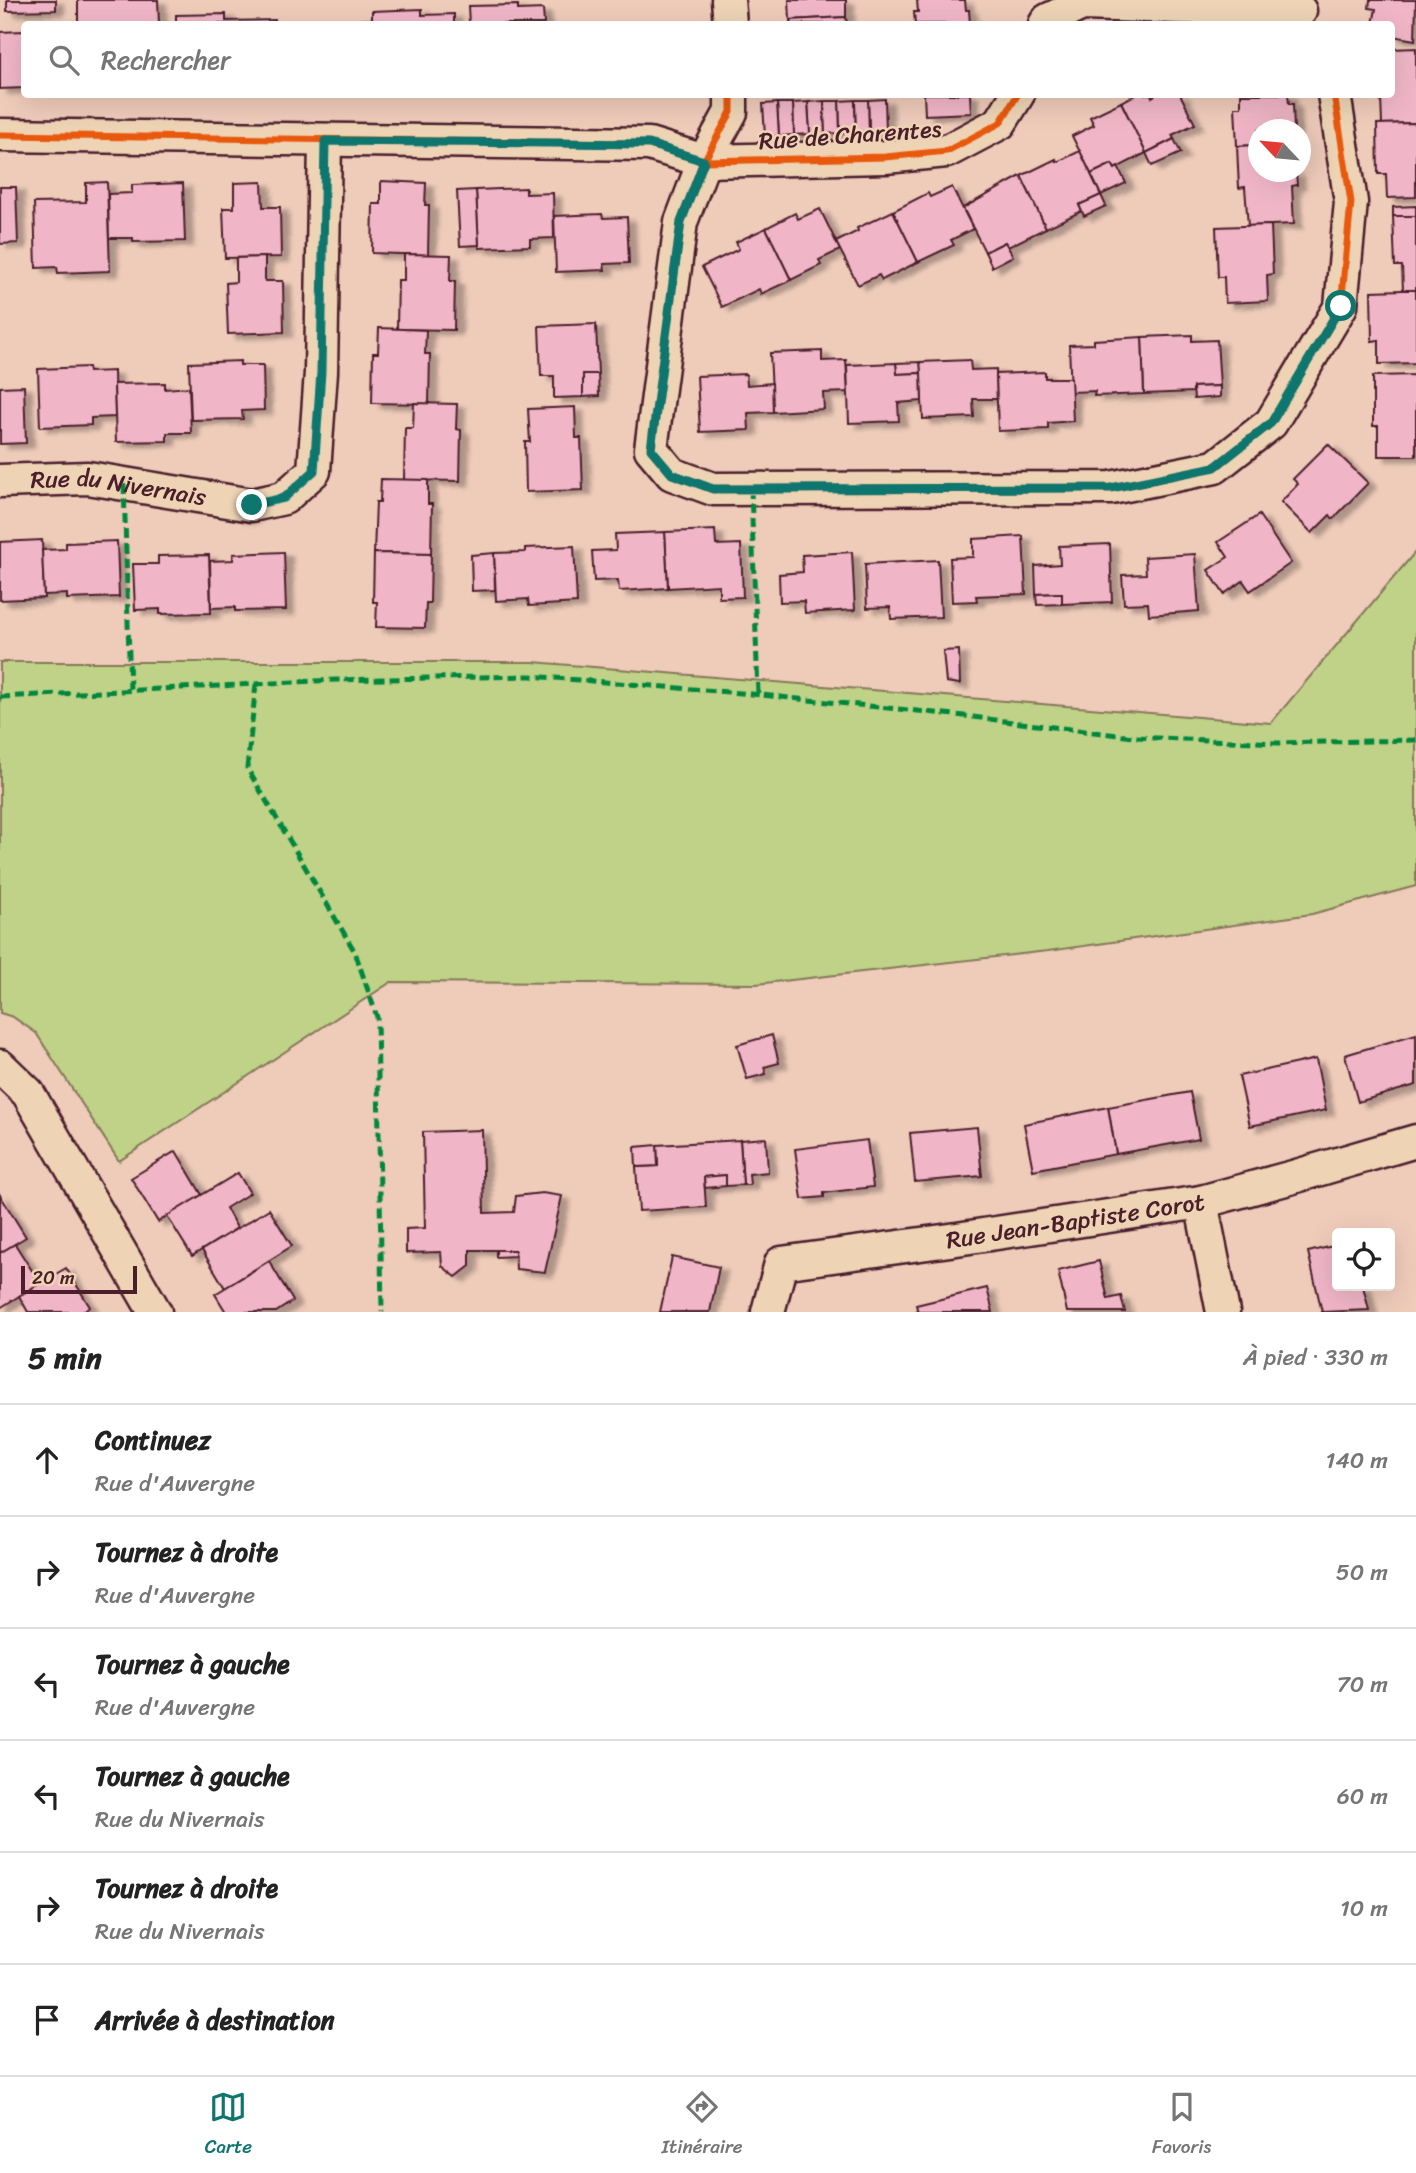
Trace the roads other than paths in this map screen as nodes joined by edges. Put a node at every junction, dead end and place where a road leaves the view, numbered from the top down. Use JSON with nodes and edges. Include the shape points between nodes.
{"nodes":[{"id":1,"x":728,"y":0,"type":"edge"},
{"id":2,"x":1302,"y":12,"type":"edge"},
{"id":3,"x":730,"y":21,"type":"edge"},
{"id":4,"x":1047,"y":21,"type":"edge"},
{"id":5,"x":732,"y":98,"type":"edge"},
{"id":6,"x":1016,"y":98,"type":"edge"},
{"id":7,"x":1335,"y":98,"type":"edge"},
{"id":8,"x":0,"y":135,"type":"edge"},
{"id":9,"x":325,"y":141,"type":"junction"},
{"id":10,"x":704,"y":161,"type":"junction"},
{"id":11,"x":0,"y":481,"type":"edge"},
{"id":12,"x":0,"y":1066,"type":"edge"},
{"id":13,"x":1416,"y":1141,"type":"edge"},
{"id":14,"x":1200,"y":1202,"type":"junction"},
{"id":15,"x":155,"y":1312,"type":"edge"},
{"id":16,"x":768,"y":1312,"type":"edge"},
{"id":17,"x":1223,"y":1312,"type":"edge"}],
"edges":[{"from":1,"to":3,"type":"street"},
{"from":2,"to":4,"type":"street","via":[[1082,4]]},
{"from":5,"to":10,"type":"street","via":[[731,112]]},
{"from":6,"to":10,"type":"street","name":"Rue de Charentes","via":[[1000,123],[947,152]]},
{"from":7,"to":10,"type":"street","via":[[1351,202],[1341,306],[1271,423],[1215,467],[1111,488],[713,489],[672,474],[651,449],[681,222]]},
{"from":8,"to":9,"type":"street","name":"Rue de Charentes"},
{"from":9,"to":10,"type":"street","name":"Rue de Charentes","via":[[649,144]]},
{"from":9,"to":11,"type":"street","name":"Rue du Nivernais","via":[[321,372],[314,471],[284,498],[252,505],[88,478]]},
{"from":12,"to":15,"type":"street","via":[[28,1093]]},
{"from":13,"to":14,"type":"street","name":"Rue Jean-Baptiste Corot"},
{"from":14,"to":16,"type":"street","name":"Rue Jean-Baptiste Corot","via":[[781,1263]]},
{"from":14,"to":17,"type":"street"}]}
